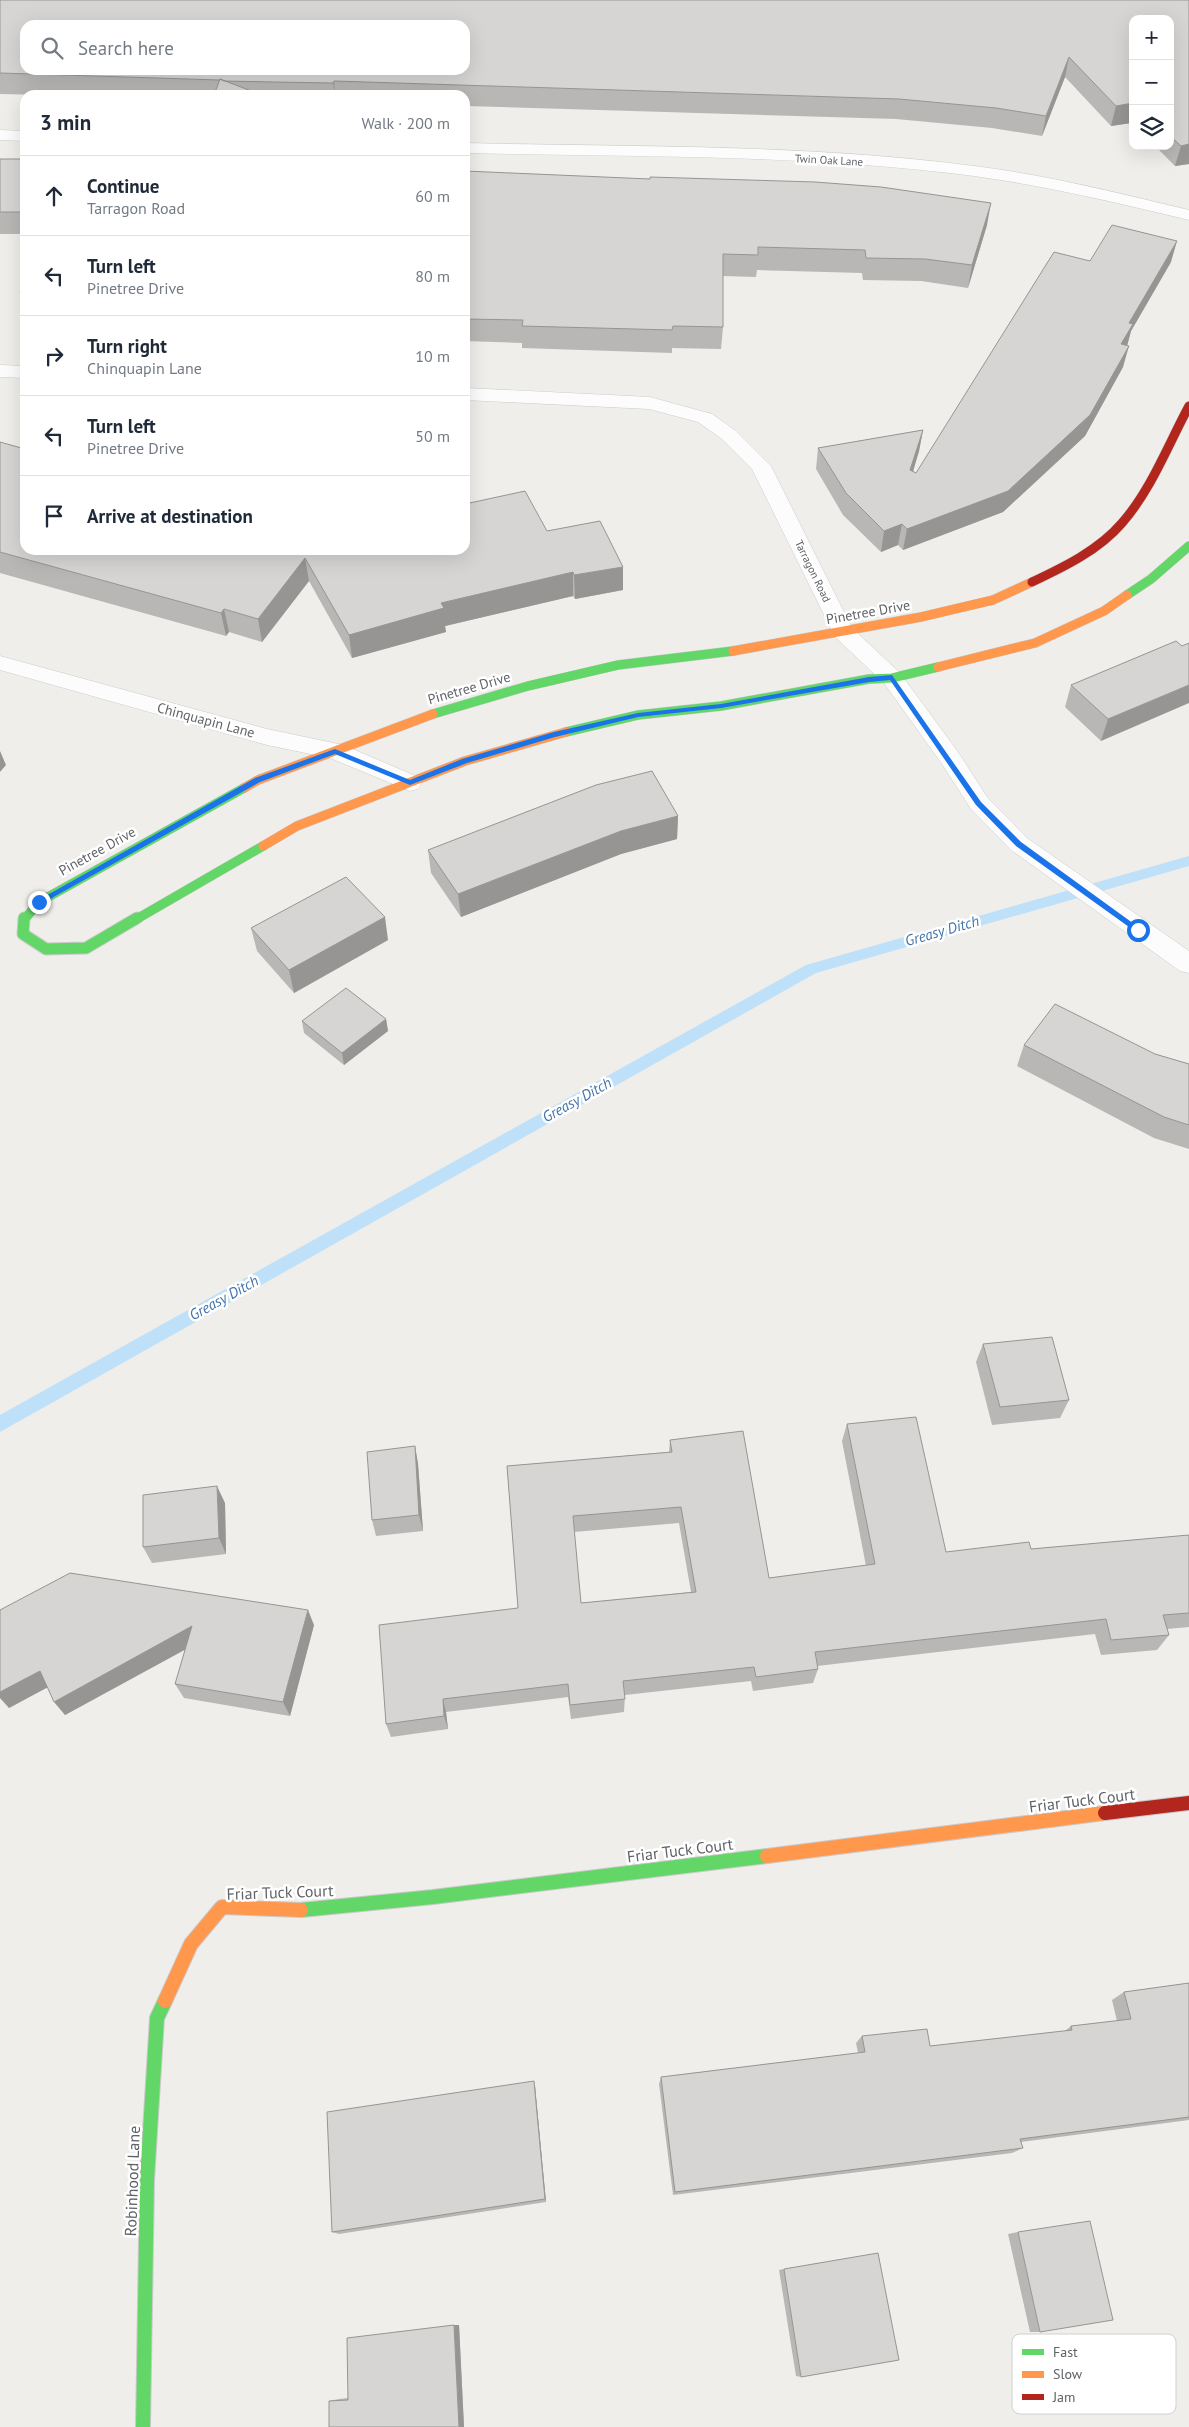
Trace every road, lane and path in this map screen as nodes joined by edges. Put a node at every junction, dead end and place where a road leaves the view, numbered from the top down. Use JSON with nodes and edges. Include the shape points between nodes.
{"nodes":[{"id":1,"x":0,"y":135,"type":"edge"},
{"id":2,"x":20,"y":136,"type":"edge"},
{"id":3,"x":470,"y":148,"type":"edge"},
{"id":4,"x":1189,"y":215,"type":"edge"},
{"id":5,"x":0,"y":371,"type":"edge"},
{"id":6,"x":20,"y":372,"type":"edge"},
{"id":7,"x":470,"y":394,"type":"edge"},
{"id":8,"x":1189,"y":406,"type":"edge"},
{"id":9,"x":1189,"y":546,"type":"edge"},
{"id":10,"x":843,"y":632,"type":"junction"},
{"id":11,"x":0,"y":662,"type":"edge"},
{"id":12,"x":892,"y":678,"type":"junction"},
{"id":13,"x":335,"y":751,"type":"junction"},
{"id":14,"x":410,"y":783,"type":"junction"},
{"id":15,"x":1189,"y":964,"type":"edge"},
{"id":16,"x":1189,"y":1804,"type":"edge"},
{"id":17,"x":191,"y":1944,"type":"joint"},
{"id":18,"x":143,"y":2427,"type":"edge"}],
"edges":[{"from":1,"to":2,"type":"street"},
{"from":3,"to":4,"type":"street","name":"Twin Oak Lane","via":[[812,158],[930,166],[1052,184]]},
{"from":5,"to":6,"type":"street"},
{"from":7,"to":10,"type":"street","name":"Tarragon Road","via":[[650,403],[705,418],[729,435],[761,466]]},
{"from":8,"to":10,"type":"street","name":"Pinetree Drive","via":[[1135,505],[1121,524],[1093,547],[1052,573],[993,600],[921,618]]},
{"from":9,"to":12,"type":"street","name":"Pinetree Drive","via":[[1152,580],[1104,610],[1035,643]]},
{"from":10,"to":12,"type":"street","name":"Tarragon Road"},
{"from":10,"to":13,"type":"street","name":"Pinetree Drive","via":[[702,656],[618,666],[528,686],[433,714]]},
{"from":11,"to":13,"type":"street","name":"Chinquapin Lane","via":[[267,737]]},
{"from":12,"to":14,"type":"street","name":"Pinetree Drive","via":[[869,679],[721,706],[638,715],[554,734],[465,761]]},
{"from":12,"to":15,"type":"street","name":"Tarragon Road","via":[[979,803],[1019,844]]},
{"from":13,"to":14,"type":"street","name":"Chinquapin Lane"},
{"from":13,"to":14,"type":"street","name":"Pinetree Drive","via":[[258,780],[96,868],[39,902],[24,917],[23,934],[46,949],[86,948],[297,826]]},
{"from":16,"to":17,"type":"street","name":"Friar Tuck Court","via":[[433,1897],[290,1910],[222,1908]]},
{"from":17,"to":18,"type":"street","name":"Robinhood Lane","via":[[157,2018],[147,2180]]}]}
